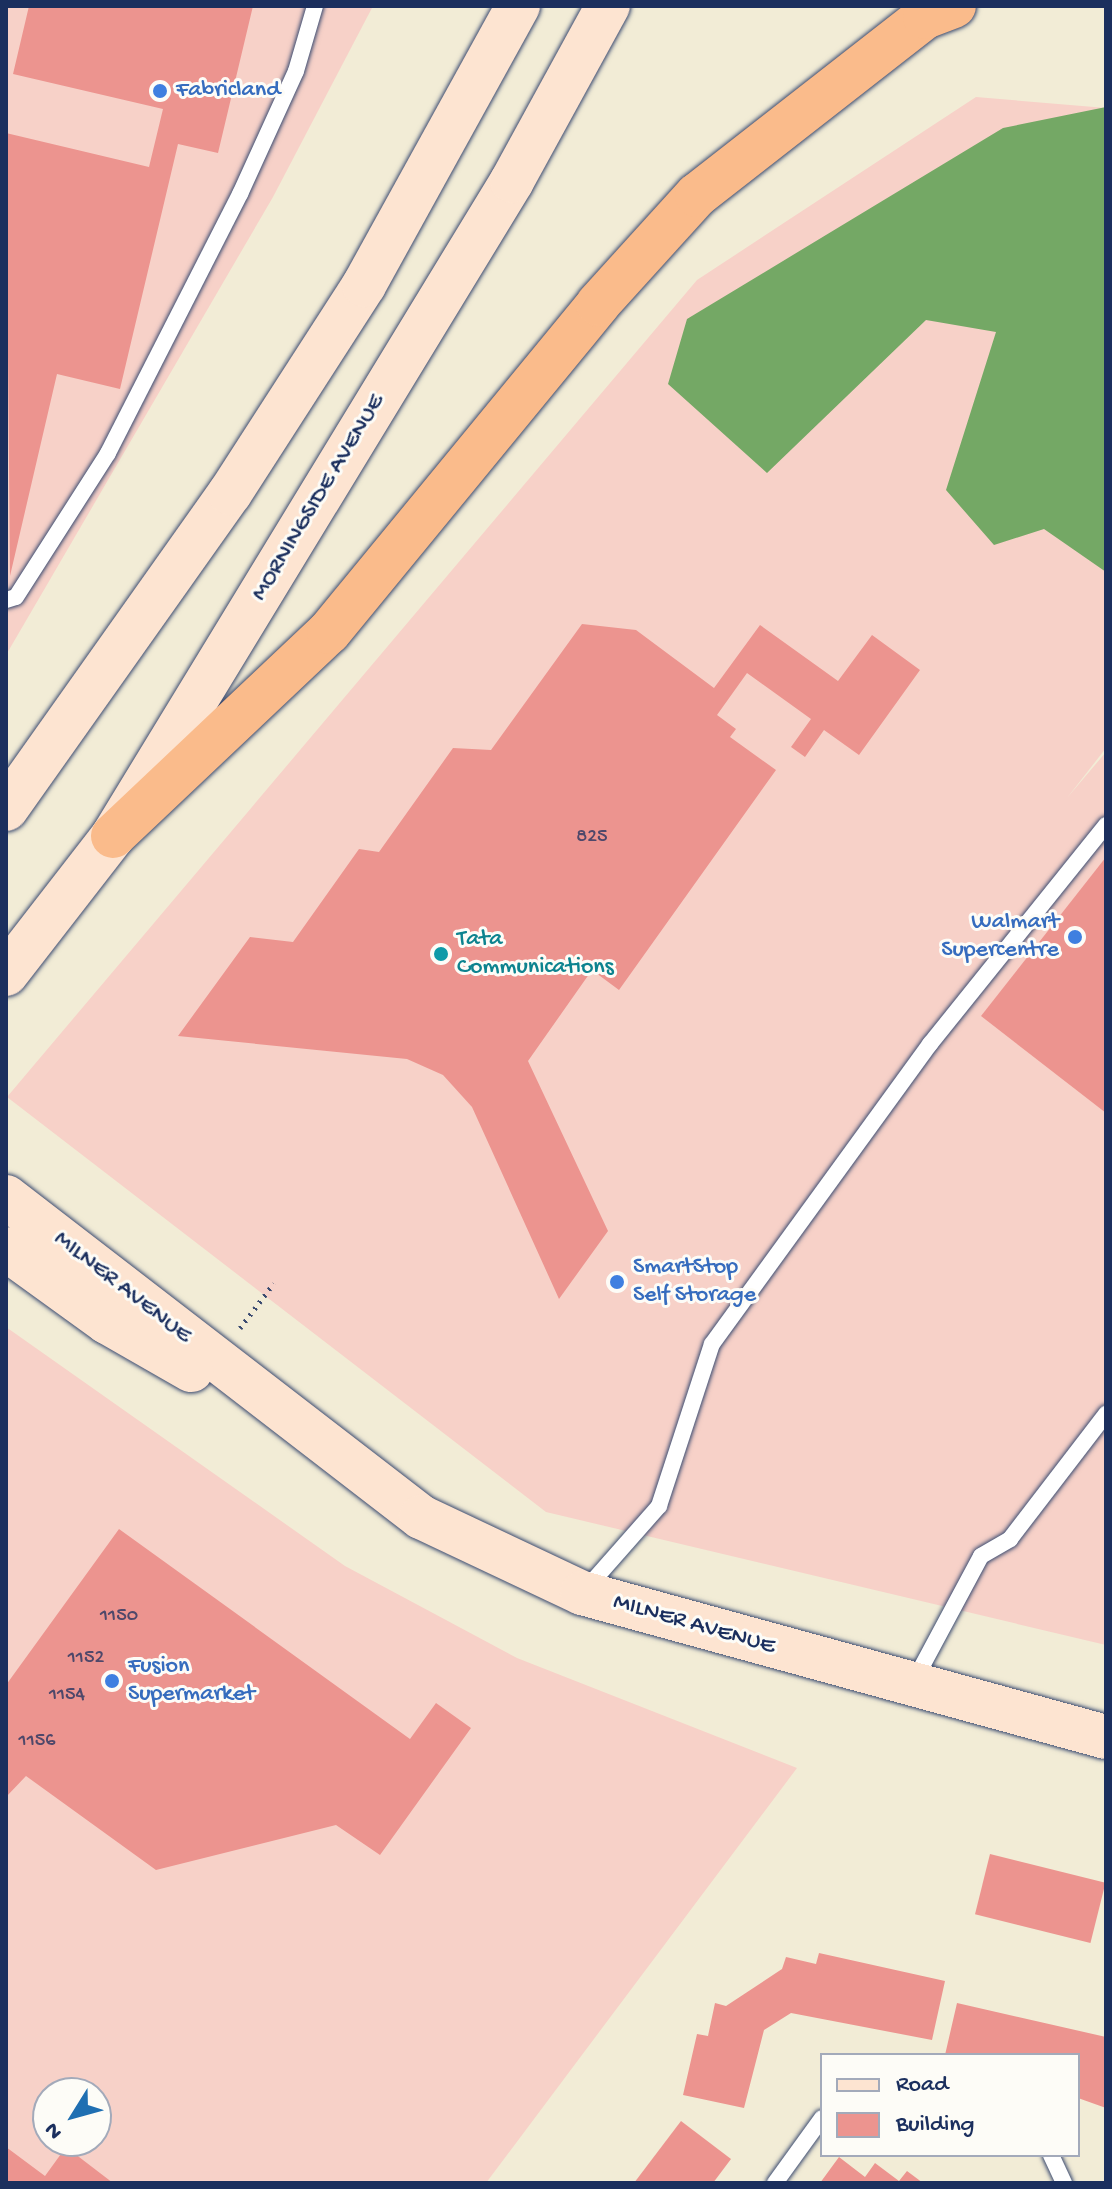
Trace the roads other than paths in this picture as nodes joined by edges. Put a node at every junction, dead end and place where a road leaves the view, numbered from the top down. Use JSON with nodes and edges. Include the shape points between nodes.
{"nodes":[{"id":1,"x":315,"y":6,"type":"edge"},
{"id":2,"x":518,"y":6,"type":"edge"},
{"id":3,"x":608,"y":6,"type":"edge"},
{"id":4,"x":954,"y":6,"type":"edge"},
{"id":5,"x":6,"y":600,"type":"edge"},
{"id":6,"x":6,"y":809,"type":"edge"},
{"id":7,"x":1106,"y":825,"type":"edge"},
{"id":8,"x":113,"y":836,"type":"junction"},
{"id":9,"x":6,"y":974,"type":"edge"},
{"id":10,"x":6,"y":1197,"type":"edge"},
{"id":11,"x":6,"y":1249,"type":"edge"},
{"id":12,"x":1106,"y":1414,"type":"edge"},
{"id":13,"x":313,"y":1439,"type":"junction"},
{"id":14,"x":582,"y":1593,"type":"junction"},
{"id":15,"x":911,"y":1688,"type":"junction"},
{"id":16,"x":1106,"y":1737,"type":"edge"},
{"id":17,"x":820,"y":2121,"type":"edge"},
{"id":18,"x":1052,"y":2157,"type":"edge"},
{"id":19,"x":775,"y":2183,"type":"edge"},
{"id":20,"x":1064,"y":2183,"type":"edge"}],
"edges":[{"from":1,"to":5,"type":"lane","via":[[296,71],[240,194],[108,453],[16,597]]},
{"from":2,"to":6,"type":"main road","via":[[364,285],[230,493]]},
{"from":3,"to":8,"type":"main road","name":"MORNINGSIDE AVENUE","via":[[512,181]]},
{"from":4,"to":8,"type":"highway","via":[[925,17],[697,195],[598,304],[329,632]]},
{"from":7,"to":14,"type":"lane","via":[[930,1044],[712,1344],[659,1506]]},
{"from":8,"to":9,"type":"main road","name":"MORNINGSIDE AVENUE"},
{"from":10,"to":13,"type":"main road","name":"MILNER AVENUE"},
{"from":11,"to":13,"type":"main road","name":"MILNER AVENUE","via":[[107,1322]]},
{"from":12,"to":15,"type":"lane","via":[[1010,1539],[981,1556]]},
{"from":13,"to":14,"type":"main road","name":"MILNER AVENUE","via":[[421,1517]]},
{"from":14,"to":15,"type":"main road","name":"MILNER AVENUE"},
{"from":15,"to":16,"type":"main road","name":"MILNER AVENUE"},
{"from":17,"to":19,"type":"lane"},
{"from":18,"to":20,"type":"lane"}]}
